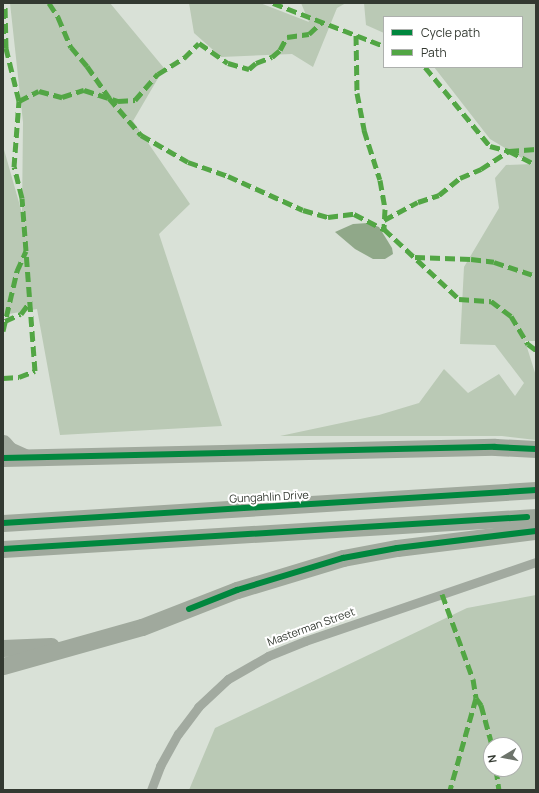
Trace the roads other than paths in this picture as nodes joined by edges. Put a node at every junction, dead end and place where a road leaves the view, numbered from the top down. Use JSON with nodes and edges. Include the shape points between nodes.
{"nodes":[{"id":1,"x":3,"y":442,"type":"edge"},
{"id":2,"x":536,"y":449,"type":"edge"},
{"id":3,"x":3,"y":458,"type":"edge"},
{"id":4,"x":26,"y":458,"type":"junction"},
{"id":5,"x":536,"y":490,"type":"edge"},
{"id":6,"x":536,"y":517,"type":"edge"},
{"id":7,"x":3,"y":523,"type":"edge"},
{"id":8,"x":536,"y":531,"type":"edge"},
{"id":9,"x":3,"y":549,"type":"edge"},
{"id":10,"x":536,"y":562,"type":"edge"},
{"id":11,"x":83,"y":644,"type":"junction"},
{"id":12,"x":3,"y":648,"type":"edge"},
{"id":13,"x":3,"y":666,"type":"edge"},
{"id":14,"x":152,"y":790,"type":"edge"}],
"edges":[{"from":1,"to":4,"type":"highway","via":[[9,450]]},
{"from":2,"to":4,"type":"highway","via":[[495,447]]},
{"from":3,"to":4,"type":"highway"},
{"from":5,"to":7,"type":"highway","name":"Gungahlin Drive"},
{"from":6,"to":9,"type":"highway"},
{"from":8,"to":11,"type":"highway","via":[[397,548],[342,558],[237,590],[142,627]]},
{"from":10,"to":14,"type":"street","name":"Masterman Street","via":[[305,641],[268,656],[228,679],[198,708],[178,734],[160,766]]},
{"from":11,"to":12,"type":"highway"},
{"from":11,"to":13,"type":"highway"}]}
